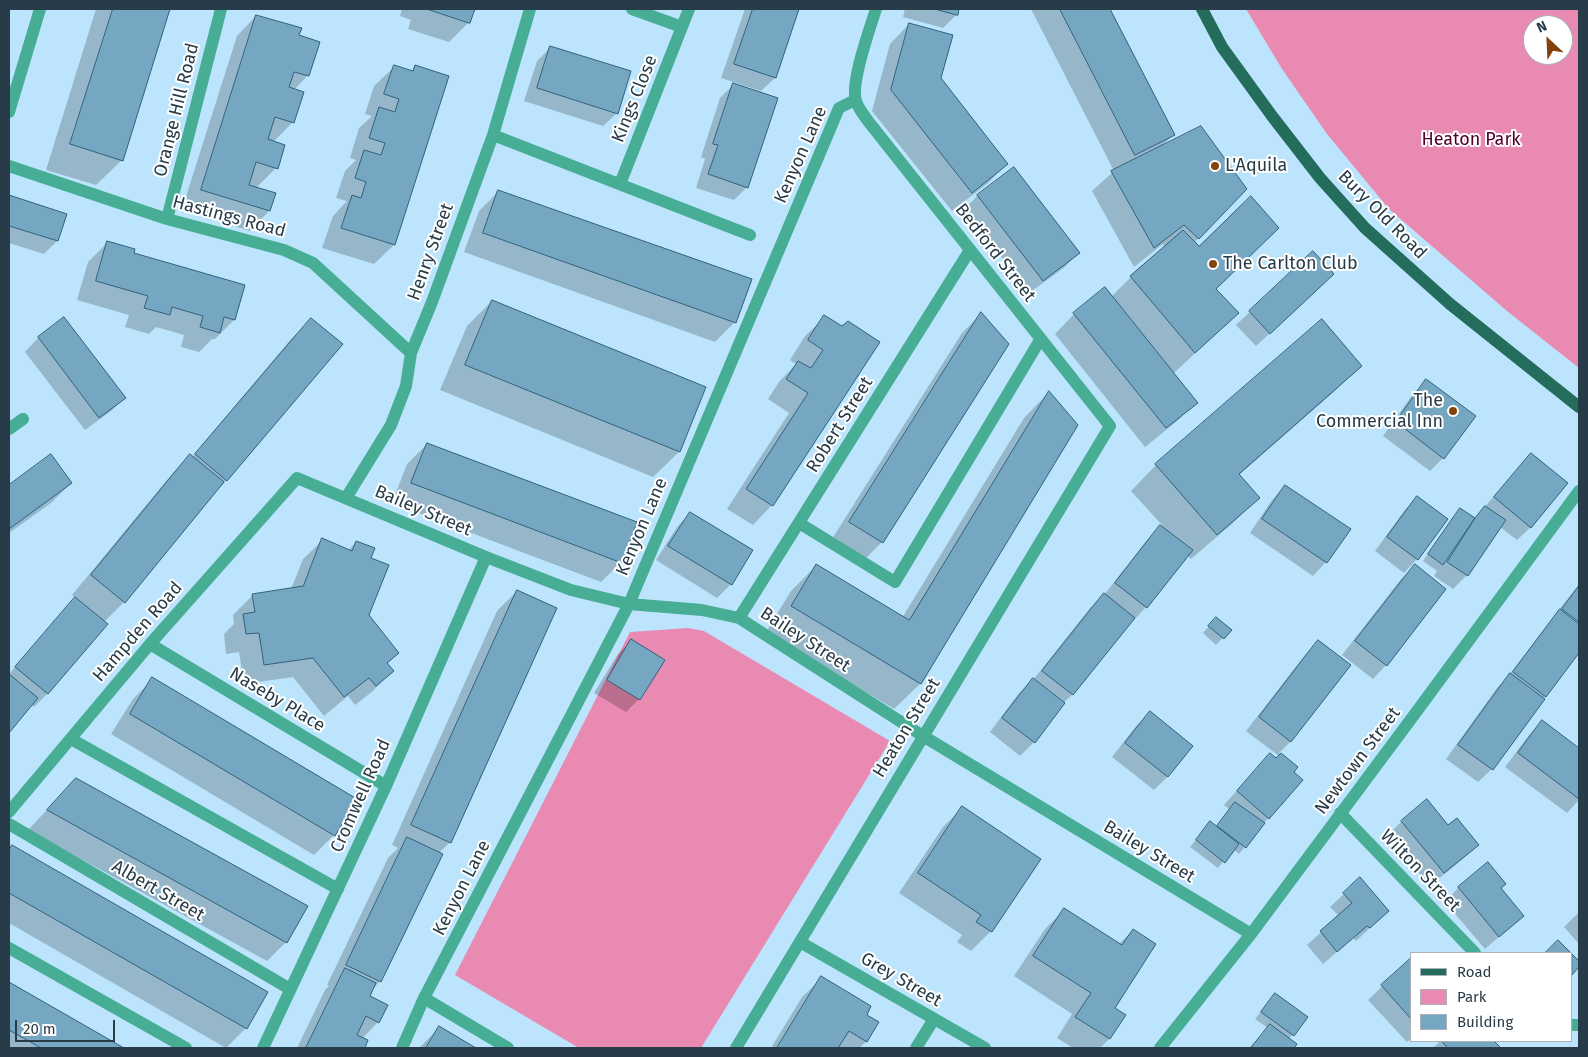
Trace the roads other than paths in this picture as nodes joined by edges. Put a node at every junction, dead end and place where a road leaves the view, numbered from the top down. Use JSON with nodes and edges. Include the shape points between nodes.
{"nodes":[{"id":1,"x":40,"y":9,"type":"edge"},
{"id":2,"x":221,"y":9,"type":"edge"},
{"id":3,"x":530,"y":9,"type":"edge"},
{"id":4,"x":632,"y":9,"type":"edge"},
{"id":5,"x":689,"y":9,"type":"edge"},
{"id":6,"x":876,"y":9,"type":"edge"},
{"id":7,"x":1202,"y":9,"type":"edge"},
{"id":8,"x":682,"y":27,"type":"junction"},
{"id":9,"x":855,"y":100,"type":"junction"},
{"id":10,"x":9,"y":112,"type":"edge"},
{"id":11,"x":493,"y":135,"type":"junction"},
{"id":12,"x":9,"y":166,"type":"edge"},
{"id":13,"x":620,"y":184,"type":"junction"},
{"id":14,"x":167,"y":219,"type":"junction"},
{"id":15,"x":750,"y":235,"type":"dead end"},
{"id":16,"x":970,"y":250,"type":"junction"},
{"id":17,"x":1040,"y":340,"type":"junction"},
{"id":18,"x":410,"y":353,"type":"junction"},
{"id":19,"x":1579,"y":407,"type":"edge"},
{"id":20,"x":23,"y":419,"type":"dead end"},
{"id":21,"x":1110,"y":426,"type":"joint"},
{"id":22,"x":9,"y":429,"type":"edge"},
{"id":23,"x":297,"y":478,"type":"joint"},
{"id":24,"x":1579,"y":491,"type":"edge"},
{"id":25,"x":346,"y":498,"type":"junction"},
{"id":26,"x":799,"y":523,"type":"junction"},
{"id":27,"x":486,"y":557,"type":"junction"},
{"id":28,"x":629,"y":604,"type":"junction"},
{"id":29,"x":739,"y":618,"type":"junction"},
{"id":30,"x":150,"y":644,"type":"junction"},
{"id":31,"x":923,"y":736,"type":"junction"},
{"id":32,"x":70,"y":739,"type":"junction"},
{"id":33,"x":386,"y":786,"type":"junction"},
{"id":34,"x":9,"y":812,"type":"edge"},
{"id":35,"x":1340,"y":813,"type":"junction"},
{"id":36,"x":9,"y":824,"type":"edge"},
{"id":37,"x":338,"y":889,"type":"junction"},
{"id":38,"x":1251,"y":934,"type":"junction"},
{"id":39,"x":800,"y":942,"type":"junction"},
{"id":40,"x":9,"y":948,"type":"edge"},
{"id":41,"x":1474,"y":952,"type":"edge"},
{"id":42,"x":290,"y":989,"type":"junction"},
{"id":43,"x":424,"y":998,"type":"junction"},
{"id":44,"x":934,"y":1019,"type":"junction"},
{"id":45,"x":186,"y":1048,"type":"edge"},
{"id":46,"x":263,"y":1048,"type":"edge"},
{"id":47,"x":402,"y":1048,"type":"edge"},
{"id":48,"x":508,"y":1048,"type":"edge"},
{"id":49,"x":736,"y":1048,"type":"edge"},
{"id":50,"x":916,"y":1048,"type":"edge"},
{"id":51,"x":985,"y":1048,"type":"edge"},
{"id":52,"x":1160,"y":1048,"type":"edge"}],
"edges":[{"from":1,"to":10,"type":"street"},
{"from":2,"to":14,"type":"street","name":"Orange Hill Road"},
{"from":3,"to":11,"type":"street","name":"Henry Street"},
{"from":4,"to":8,"type":"street"},
{"from":5,"to":8,"type":"street","name":"Kings Close"},
{"from":6,"to":9,"type":"street","name":"Kenyon Lane","via":[[857,72]]},
{"from":7,"to":19,"type":"main road","name":"Bury Old Road","via":[[1222,47],[1272,116],[1320,178],[1365,228],[1450,304]]},
{"from":8,"to":13,"type":"street","name":"Kings Close"},
{"from":9,"to":16,"type":"street","name":"Bedford Street"},
{"from":9,"to":28,"type":"street","name":"Kenyon Lane","via":[[838,108]]},
{"from":11,"to":13,"type":"street"},
{"from":11,"to":18,"type":"street","name":"Henry Street"},
{"from":12,"to":14,"type":"street","name":"Hastings Road"},
{"from":13,"to":15,"type":"street"},
{"from":14,"to":18,"type":"street","name":"Hastings Road","via":[[284,250],[313,262]]},
{"from":16,"to":17,"type":"street","name":"Bedford Street"},
{"from":16,"to":26,"type":"street","name":"Robert Street"},
{"from":17,"to":21,"type":"street","name":"Bedford Street"},
{"from":17,"to":26,"type":"street","via":[[895,582]]},
{"from":18,"to":25,"type":"street","name":"Henry Street","via":[[406,386],[391,425]]},
{"from":20,"to":22,"type":"street"},
{"from":21,"to":31,"type":"street","name":"Heaton Street"},
{"from":23,"to":25,"type":"street","name":"Bailey Street"},
{"from":23,"to":30,"type":"street","name":"Hampden Road"},
{"from":24,"to":35,"type":"street","name":"Newtown Street"},
{"from":25,"to":27,"type":"street","name":"Bailey Street"},
{"from":26,"to":29,"type":"street","name":"Robert Street"},
{"from":27,"to":28,"type":"street","name":"Bailey Street","via":[[571,590]]},
{"from":27,"to":33,"type":"street","name":"Cromwell Road"},
{"from":28,"to":29,"type":"street","name":"Bailey Street","via":[[702,610]]},
{"from":28,"to":43,"type":"street","name":"Kenyon Lane"},
{"from":29,"to":31,"type":"street","name":"Bailey Street"},
{"from":30,"to":32,"type":"street","name":"Hampden Road"},
{"from":30,"to":33,"type":"street","name":"Naseby Place"},
{"from":31,"to":38,"type":"street","name":"Bailey Street"},
{"from":31,"to":39,"type":"street","name":"Heaton Street"},
{"from":32,"to":34,"type":"street","name":"Hampden Road"},
{"from":32,"to":37,"type":"street"},
{"from":33,"to":37,"type":"street","name":"Cromwell Road"},
{"from":35,"to":38,"type":"street","name":"Newtown Street"},
{"from":35,"to":41,"type":"street","name":"Wilton Street"},
{"from":36,"to":42,"type":"street","name":"Albert Street"},
{"from":37,"to":42,"type":"street","name":"Cromwell Road"},
{"from":38,"to":52,"type":"street","name":"Newtown Street"},
{"from":39,"to":44,"type":"street","name":"Grey Street"},
{"from":39,"to":49,"type":"street","name":"Heaton Street"},
{"from":40,"to":45,"type":"street"},
{"from":42,"to":46,"type":"street","name":"Cromwell Road"},
{"from":43,"to":47,"type":"street","name":"Kenyon Lane"},
{"from":43,"to":48,"type":"street"},
{"from":44,"to":50,"type":"street"},
{"from":44,"to":51,"type":"street","name":"Grey Street"}]}
